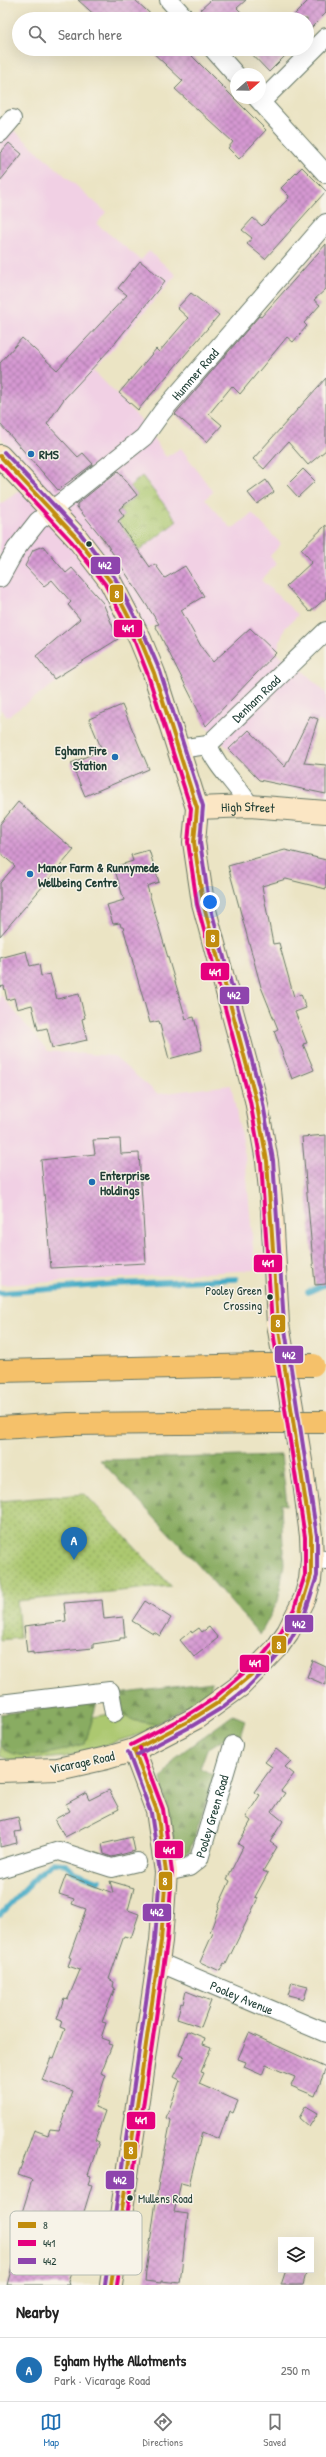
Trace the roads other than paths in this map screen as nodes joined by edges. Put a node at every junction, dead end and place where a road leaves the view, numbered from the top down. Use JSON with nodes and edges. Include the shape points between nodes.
{"nodes":[{"id":1,"x":169,"y":0,"type":"edge"},
{"id":2,"x":180,"y":12,"type":"edge"},
{"id":3,"x":326,"y":37,"type":"edge"},
{"id":4,"x":314,"y":48,"type":"edge"},
{"id":5,"x":219,"y":56,"type":"edge"},
{"id":6,"x":306,"y":56,"type":"edge"},
{"id":7,"x":230,"y":68,"type":"edge"},
{"id":8,"x":266,"y":93,"type":"edge"},
{"id":9,"x":263,"y":104,"type":"edge"},
{"id":10,"x":12,"y":119,"type":"dead end"},
{"id":11,"x":0,"y":133,"type":"edge"},
{"id":12,"x":326,"y":174,"type":"edge"},
{"id":13,"x":326,"y":223,"type":"edge"},
{"id":14,"x":0,"y":456,"type":"edge"},
{"id":15,"x":52,"y":511,"type":"junction"},
{"id":16,"x":0,"y":578,"type":"edge"},
{"id":17,"x":326,"y":631,"type":"edge"},
{"id":18,"x":208,"y":745,"type":"junction"},
{"id":19,"x":178,"y":749,"type":"junction"},
{"id":20,"x":250,"y":806,"type":"junction"},
{"id":21,"x":197,"y":808,"type":"junction"},
{"id":22,"x":326,"y":812,"type":"edge"},
{"id":23,"x":319,"y":1366,"type":"edge"},
{"id":24,"x":5,"y":1371,"type":"edge"},
{"id":25,"x":325,"y":1423,"type":"edge"},
{"id":26,"x":5,"y":1428,"type":"edge"},
{"id":27,"x":319,"y":1560,"type":"edge"},
{"id":28,"x":0,"y":1704,"type":"edge"},
{"id":29,"x":114,"y":1713,"type":"dead end"},
{"id":30,"x":134,"y":1750,"type":"junction"},
{"id":31,"x":225,"y":1754,"type":"dead end"},
{"id":32,"x":0,"y":1772,"type":"edge"},
{"id":33,"x":137,"y":1862,"type":"dead end"},
{"id":34,"x":0,"y":1869,"type":"edge"},
{"id":35,"x":166,"y":1872,"type":"junction"},
{"id":36,"x":158,"y":1962,"type":"junction"},
{"id":37,"x":326,"y":2033,"type":"edge"},
{"id":38,"x":122,"y":2211,"type":"edge"},
{"id":39,"x":112,"y":2275,"type":"edge"},
{"id":40,"x":111,"y":2285,"type":"edge"}],
"edges":[{"from":1,"to":2,"type":"street"},
{"from":3,"to":4,"type":"street"},
{"from":5,"to":7,"type":"street"},
{"from":6,"to":8,"type":"street"},
{"from":9,"to":12,"type":"street"},
{"from":10,"to":11,"type":"street"},
{"from":13,"to":15,"type":"street","name":"Hummer Road","via":[[162,412],[144,437]]},
{"from":14,"to":15,"type":"main road"},
{"from":15,"to":16,"type":"street","name":"Hummer Road","via":[[38,520],[16,549]]},
{"from":15,"to":19,"type":"main road","via":[[76,537],[114,588],[154,673]]},
{"from":17,"to":18,"type":"street","name":"Denham Road"},
{"from":18,"to":19,"type":"street"},
{"from":18,"to":20,"type":"street","via":[[214,759],[242,792]]},
{"from":19,"to":21,"type":"main road"},
{"from":20,"to":21,"type":"main road","name":"High Street"},
{"from":20,"to":22,"type":"main road","name":"High Street"},
{"from":21,"to":27,"type":"main road","name":"Vicarage Road","via":[[194,842],[203,904],[256,1100],[267,1161],[278,1324],[311,1536]]},
{"from":23,"to":24,"type":"highway","bridge":true},
{"from":25,"to":26,"type":"highway","bridge":true,"via":[[68,1424]]},
{"from":27,"to":30,"type":"main road","name":"Vicarage Road","via":[[288,1632],[264,1663],[228,1695],[196,1718]]},
{"from":28,"to":29,"type":"street","via":[[110,1691]]},
{"from":30,"to":32,"type":"main road","name":"Vicarage Road","via":[[58,1769]]},
{"from":30,"to":35,"type":"main road","via":[[156,1811]]},
{"from":31,"to":35,"type":"street","name":"Pooley Green Road","via":[[199,1859],[188,1867]]},
{"from":33,"to":34,"type":"street","via":[[112,1868],[59,1851]]},
{"from":35,"to":36,"type":"main road"},
{"from":36,"to":37,"type":"street","name":"Pooley Avenue"},
{"from":36,"to":38,"type":"main road"},
{"from":39,"to":40,"type":"main road"}]}
